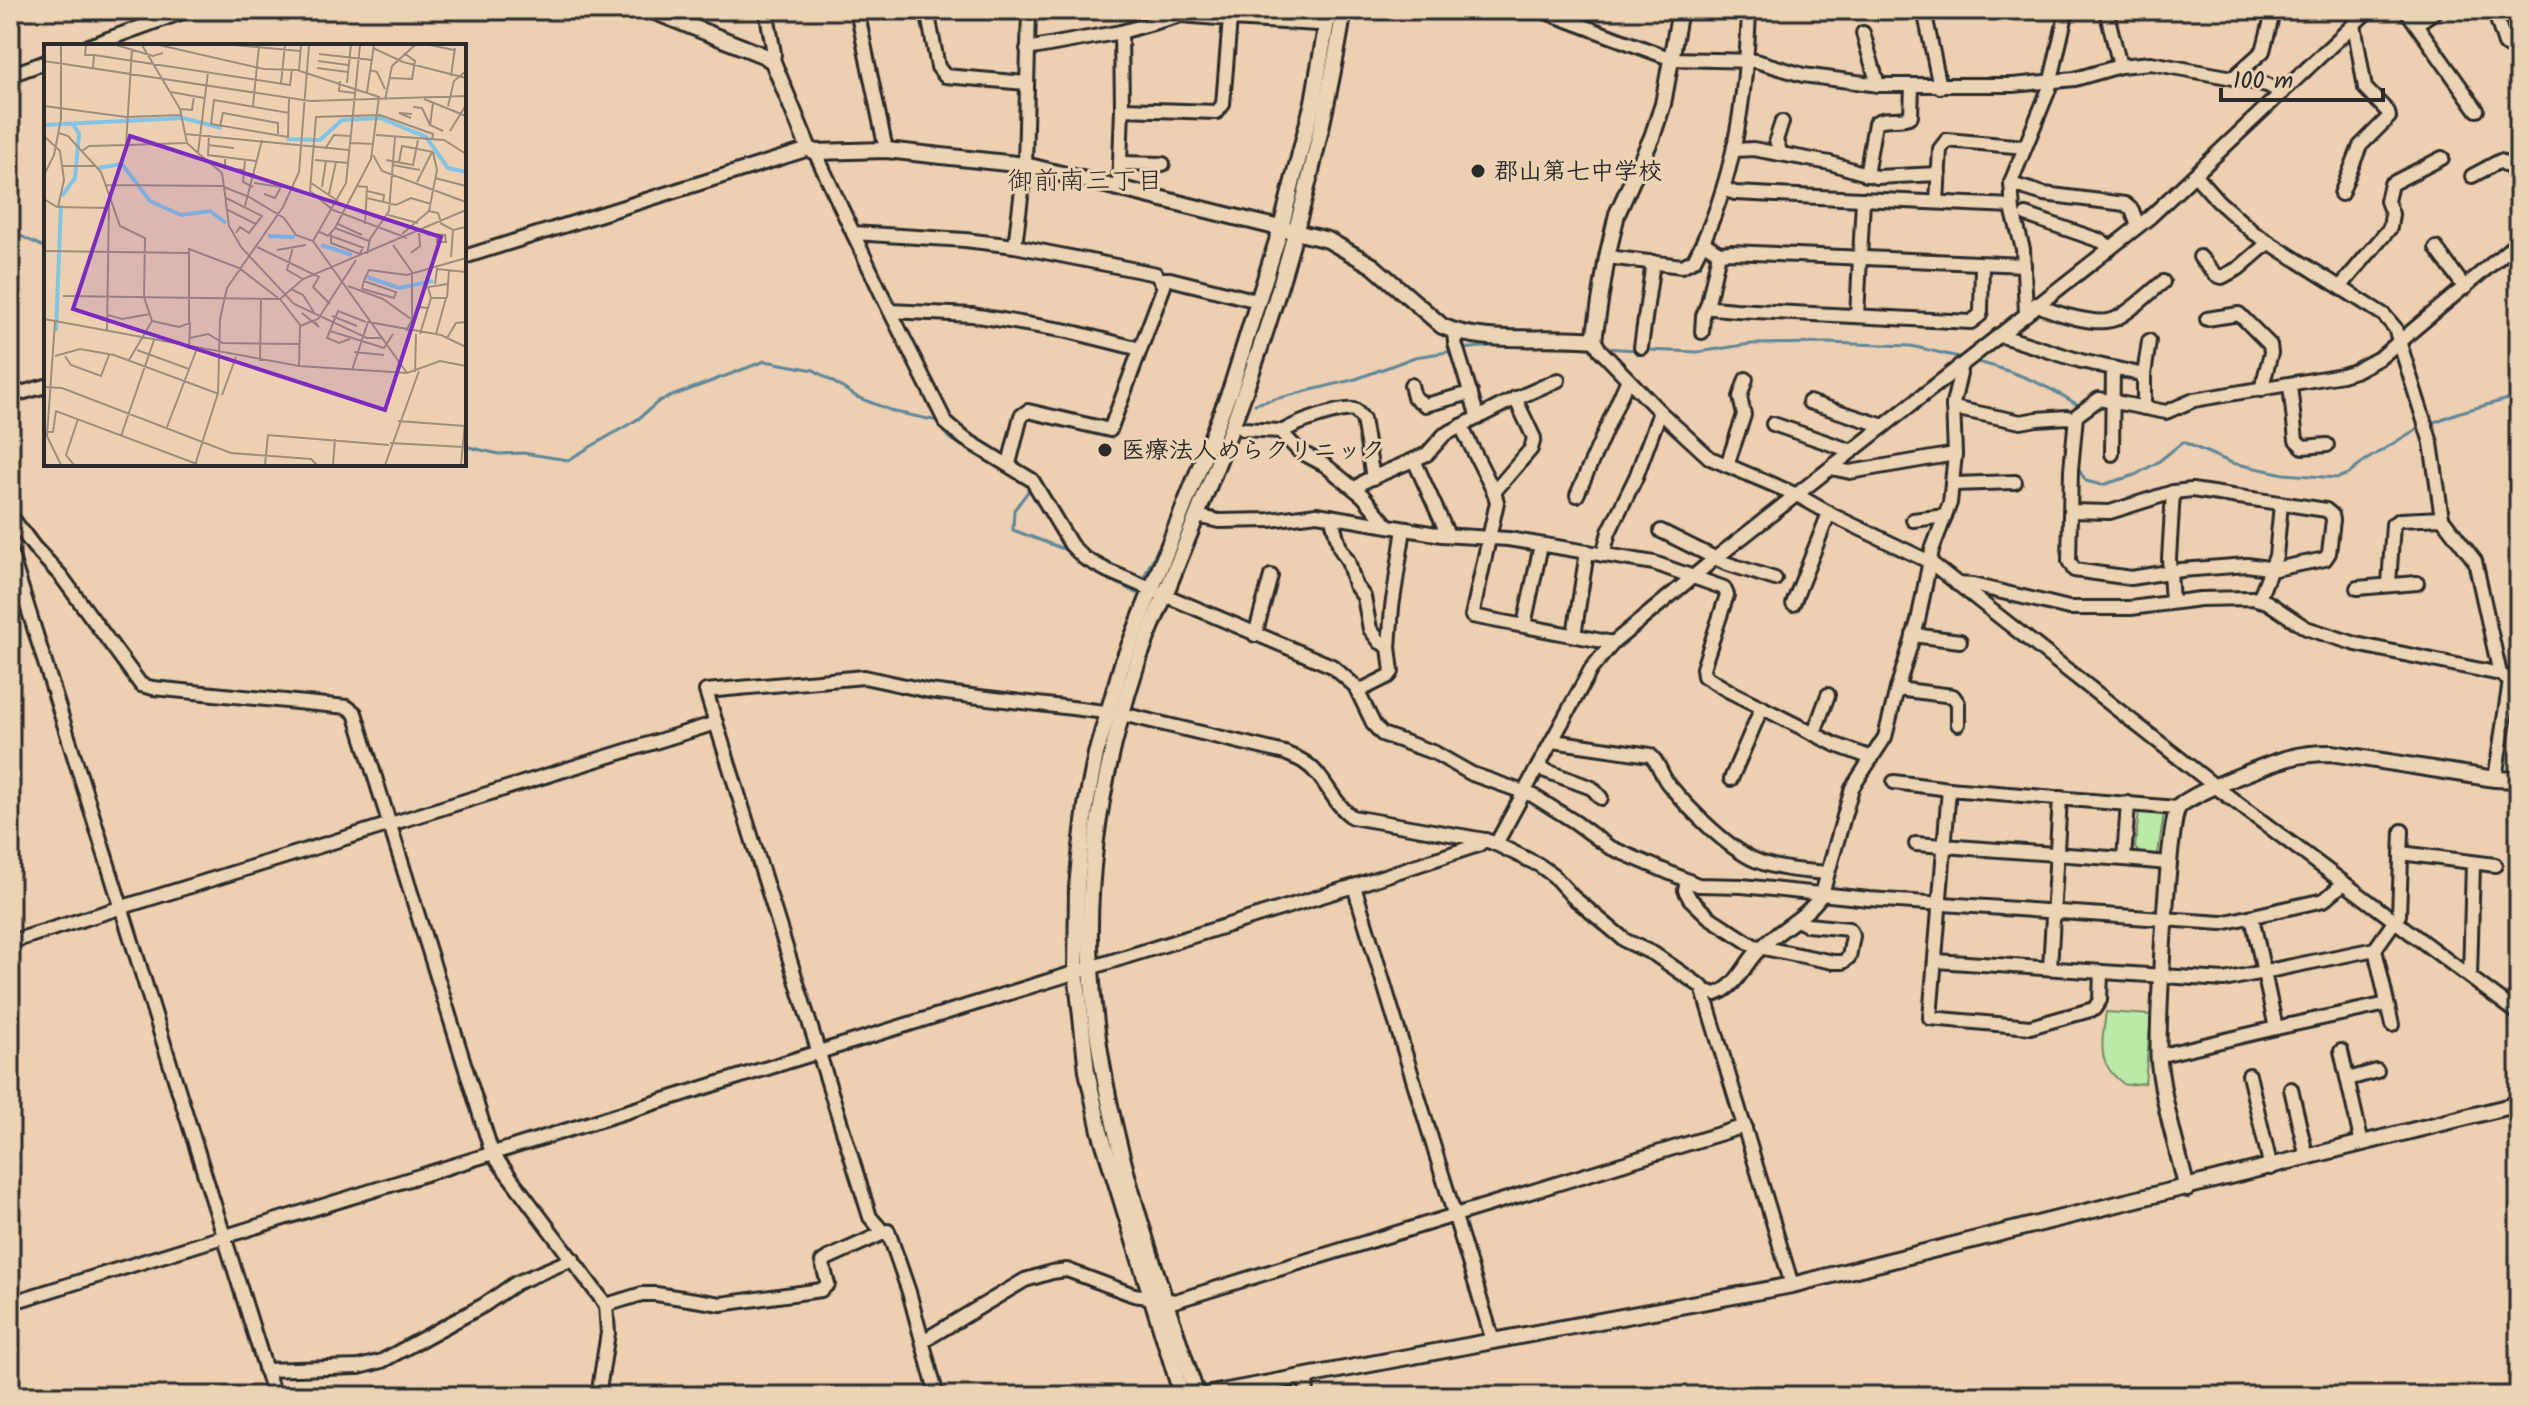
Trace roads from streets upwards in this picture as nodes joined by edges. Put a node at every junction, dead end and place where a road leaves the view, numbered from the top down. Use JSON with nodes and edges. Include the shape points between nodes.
{"nodes":[{"id":1,"x":188,"y":10,"type":"edge"},
{"id":2,"x":650,"y":10,"type":"edge"},
{"id":3,"x":766,"y":10,"type":"edge"},
{"id":4,"x":857,"y":10,"type":"edge"},
{"id":5,"x":927,"y":10,"type":"edge"},
{"id":6,"x":1029,"y":10,"type":"edge"},
{"id":7,"x":1329,"y":10,"type":"edge"},
{"id":8,"x":1344,"y":10,"type":"edge"},
{"id":9,"x":1540,"y":10,"type":"edge"},
{"id":10,"x":1680,"y":10,"type":"edge"},
{"id":11,"x":1749,"y":10,"type":"edge"},
{"id":12,"x":1924,"y":10,"type":"edge"},
{"id":13,"x":2067,"y":10,"type":"edge"},
{"id":14,"x":2106,"y":10,"type":"edge"},
{"id":15,"x":2276,"y":10,"type":"edge"},
{"id":16,"x":2369,"y":10,"type":"edge"},
{"id":17,"x":2406,"y":10,"type":"edge"},
{"id":18,"x":2437,"y":10,"type":"edge"},
{"id":19,"x":2494,"y":10,"type":"edge"},
{"id":20,"x":1230,"y":19,"type":"junction"},
{"id":21,"x":1319,"y":24,"type":"dead end"},
{"id":22,"x":2354,"y":24,"type":"junction"},
{"id":23,"x":2416,"y":24,"type":"junction"},
{"id":24,"x":1121,"y":32,"type":"junction"},
{"id":25,"x":1863,"y":33,"type":"dead end"},
{"id":26,"x":94,"y":44,"type":"edge"},
{"id":27,"x":2519,"y":48,"type":"edge"},
{"id":28,"x":1027,"y":49,"type":"junction"},
{"id":29,"x":1672,"y":59,"type":"junction"},
{"id":30,"x":1747,"y":60,"type":"junction"},
{"id":31,"x":773,"y":62,"type":"junction"},
{"id":32,"x":44,"y":63,"type":"edge"},
{"id":33,"x":2120,"y":66,"type":"junction"},
{"id":34,"x":10,"y":75,"type":"edge"},
{"id":35,"x":2233,"y":78,"type":"junction"},
{"id":36,"x":2051,"y":82,"type":"junction"},
{"id":37,"x":1026,"y":83,"type":"junction"},
{"id":38,"x":1878,"y":85,"type":"junction"},
{"id":39,"x":1912,"y":86,"type":"junction"},
{"id":40,"x":1940,"y":87,"type":"junction"},
{"id":41,"x":2282,"y":93,"type":"junction"},
{"id":42,"x":1122,"y":109,"type":"junction"},
{"id":43,"x":2477,"y":110,"type":"dead end"},
{"id":44,"x":1782,"y":122,"type":"dead end"},
{"id":45,"x":2025,"y":147,"type":"junction"},
{"id":46,"x":812,"y":150,"type":"junction"},
{"id":47,"x":886,"y":150,"type":"junction"},
{"id":48,"x":1735,"y":150,"type":"junction"},
{"id":49,"x":1781,"y":154,"type":"junction"},
{"id":50,"x":2442,"y":158,"type":"dead end"},
{"id":51,"x":1120,"y":163,"type":"junction"},
{"id":52,"x":1163,"y":164,"type":"dead end"},
{"id":53,"x":1025,"y":165,"type":"junction"},
{"id":54,"x":1939,"y":174,"type":"junction"},
{"id":55,"x":1866,"y":175,"type":"junction"},
{"id":56,"x":2195,"y":175,"type":"junction"},
{"id":57,"x":2472,"y":176,"type":"dead end"},
{"id":58,"x":2519,"y":178,"type":"edge"},
{"id":59,"x":2011,"y":184,"type":"junction"},
{"id":60,"x":1119,"y":188,"type":"junction"},
{"id":61,"x":1724,"y":189,"type":"junction"},
{"id":62,"x":2341,"y":194,"type":"dead end"},
{"id":63,"x":1863,"y":200,"type":"junction"},
{"id":64,"x":1937,"y":202,"type":"junction"},
{"id":65,"x":2012,"y":206,"type":"junction"},
{"id":66,"x":2026,"y":215,"type":"dead end"},
{"id":67,"x":2138,"y":226,"type":"junction"},
{"id":68,"x":1288,"y":230,"type":"junction"},
{"id":69,"x":853,"y":233,"type":"junction"},
{"id":70,"x":1704,"y":243,"type":"junction"},
{"id":71,"x":2268,"y":243,"type":"junction"},
{"id":72,"x":2518,"y":243,"type":"edge"},
{"id":73,"x":1015,"y":246,"type":"junction"},
{"id":74,"x":2110,"y":247,"type":"junction"},
{"id":75,"x":2436,"y":248,"type":"dead end"},
{"id":76,"x":1719,"y":253,"type":"junction"},
{"id":77,"x":466,"y":256,"type":"edge"},
{"id":78,"x":1607,"y":257,"type":"junction"},
{"id":79,"x":2200,"y":257,"type":"dead end"},
{"id":80,"x":1860,"y":258,"type":"junction"},
{"id":81,"x":1653,"y":262,"type":"junction"},
{"id":82,"x":1982,"y":264,"type":"junction"},
{"id":83,"x":2024,"y":265,"type":"junction"},
{"id":84,"x":1162,"y":279,"type":"junction"},
{"id":85,"x":2163,"y":282,"type":"dead end"},
{"id":86,"x":2341,"y":286,"type":"junction"},
{"id":87,"x":2465,"y":288,"type":"junction"},
{"id":88,"x":1250,"y":299,"type":"dead end"},
{"id":89,"x":1708,"y":303,"type":"junction"},
{"id":90,"x":2031,"y":309,"type":"junction"},
{"id":91,"x":890,"y":311,"type":"junction"},
{"id":92,"x":1857,"y":316,"type":"junction"},
{"id":93,"x":2207,"y":319,"type":"dead end"},
{"id":94,"x":1454,"y":332,"type":"junction"},
{"id":95,"x":1702,"y":332,"type":"dead end"},
{"id":96,"x":1999,"y":335,"type":"junction"},
{"id":97,"x":1594,"y":340,"type":"junction"},
{"id":98,"x":2149,"y":341,"type":"dead end"},
{"id":99,"x":2400,"y":341,"type":"junction"},
{"id":100,"x":1641,"y":347,"type":"dead end"},
{"id":101,"x":1140,"y":349,"type":"junction"},
{"id":102,"x":1959,"y":366,"type":"junction"},
{"id":103,"x":2113,"y":368,"type":"junction"},
{"id":104,"x":2144,"y":375,"type":"junction"},
{"id":105,"x":1628,"y":379,"type":"junction"},
{"id":106,"x":1746,"y":379,"type":"dead end"},
{"id":107,"x":1558,"y":380,"type":"dead end"},
{"id":108,"x":1411,"y":385,"type":"dead end"},
{"id":109,"x":2290,"y":385,"type":"junction"},
{"id":110,"x":44,"y":387,"type":"edge"},
{"id":111,"x":2261,"y":390,"type":"junction"},
{"id":112,"x":1471,"y":393,"type":"junction"},
{"id":113,"x":10,"y":396,"type":"edge"},
{"id":114,"x":1515,"y":398,"type":"junction"},
{"id":115,"x":2112,"y":401,"type":"junction"},
{"id":116,"x":1809,"y":402,"type":"dead end"},
{"id":117,"x":1953,"y":408,"type":"junction"},
{"id":118,"x":2144,"y":408,"type":"junction"},
{"id":119,"x":1660,"y":412,"type":"junction"},
{"id":120,"x":1478,"y":418,"type":"junction"},
{"id":121,"x":2075,"y":419,"type":"junction"},
{"id":122,"x":1773,"y":424,"type":"dead end"},
{"id":123,"x":1461,"y":426,"type":"junction"},
{"id":124,"x":1884,"y":426,"type":"junction"},
{"id":125,"x":1243,"y":429,"type":"dead end"},
{"id":126,"x":1282,"y":432,"type":"junction"},
{"id":127,"x":2327,"y":445,"type":"dead end"},
{"id":128,"x":1852,"y":451,"type":"junction"},
{"id":129,"x":1955,"y":454,"type":"junction"},
{"id":130,"x":2112,"y":454,"type":"dead end"},
{"id":131,"x":1414,"y":460,"type":"junction"},
{"id":132,"x":1009,"y":464,"type":"junction"},
{"id":133,"x":1727,"y":465,"type":"junction"},
{"id":134,"x":1831,"y":468,"type":"junction"},
{"id":135,"x":1373,"y":478,"type":"junction"},
{"id":136,"x":2015,"y":482,"type":"dead end"},
{"id":137,"x":1953,"y":484,"type":"junction"},
{"id":138,"x":1355,"y":489,"type":"junction"},
{"id":139,"x":1494,"y":492,"type":"junction"},
{"id":140,"x":2173,"y":492,"type":"junction"},
{"id":141,"x":1577,"y":495,"type":"dead end"},
{"id":142,"x":1797,"y":495,"type":"junction"},
{"id":143,"x":2281,"y":504,"type":"junction"},
{"id":144,"x":2070,"y":511,"type":"junction"},
{"id":145,"x":1829,"y":513,"type":"junction"},
{"id":146,"x":10,"y":515,"type":"edge"},
{"id":147,"x":1197,"y":516,"type":"junction"},
{"id":148,"x":1331,"y":516,"type":"junction"},
{"id":149,"x":1945,"y":516,"type":"junction"},
{"id":150,"x":2442,"y":518,"type":"junction"},
{"id":151,"x":1913,"y":520,"type":"dead end"},
{"id":152,"x":1387,"y":525,"type":"junction"},
{"id":153,"x":1404,"y":529,"type":"junction"},
{"id":154,"x":1661,"y":531,"type":"dead end"},
{"id":155,"x":1448,"y":535,"type":"junction"},
{"id":156,"x":1489,"y":538,"type":"junction"},
{"id":157,"x":1541,"y":545,"type":"junction"},
{"id":158,"x":10,"y":551,"type":"edge"},
{"id":159,"x":1587,"y":552,"type":"junction"},
{"id":160,"x":1603,"y":555,"type":"junction"},
{"id":161,"x":1715,"y":558,"type":"junction"},
{"id":162,"x":1930,"y":562,"type":"junction"},
{"id":163,"x":2270,"y":569,"type":"junction"},
{"id":164,"x":2169,"y":572,"type":"junction"},
{"id":165,"x":1271,"y":576,"type":"dead end"},
{"id":166,"x":1692,"y":577,"type":"junction"},
{"id":167,"x":1775,"y":579,"type":"dead end"},
{"id":168,"x":14,"y":581,"type":"edge"},
{"id":169,"x":2417,"y":583,"type":"dead end"},
{"id":170,"x":1957,"y":584,"type":"junction"},
{"id":171,"x":2389,"y":584,"type":"junction"},
{"id":172,"x":2357,"y":588,"type":"dead end"},
{"id":173,"x":1159,"y":591,"type":"junction"},
{"id":174,"x":2259,"y":599,"type":"junction"},
{"id":175,"x":2172,"y":601,"type":"junction"},
{"id":176,"x":1793,"y":604,"type":"dead end"},
{"id":177,"x":1524,"y":625,"type":"junction"},
{"id":178,"x":1255,"y":635,"type":"junction"},
{"id":179,"x":1574,"y":635,"type":"junction"},
{"id":180,"x":1913,"y":635,"type":"junction"},
{"id":181,"x":1960,"y":641,"type":"dead end"},
{"id":182,"x":1613,"y":643,"type":"junction"},
{"id":183,"x":1389,"y":647,"type":"junction"},
{"id":184,"x":2519,"y":667,"type":"edge"},
{"id":185,"x":2505,"y":677,"type":"junction"},
{"id":186,"x":1897,"y":689,"type":"junction"},
{"id":187,"x":1359,"y":691,"type":"junction"},
{"id":188,"x":1828,"y":695,"type":"dead end"},
{"id":189,"x":1762,"y":707,"type":"junction"},
{"id":190,"x":1114,"y":714,"type":"junction"},
{"id":191,"x":716,"y":723,"type":"junction"},
{"id":192,"x":1958,"y":724,"type":"dead end"},
{"id":193,"x":1814,"y":733,"type":"junction"},
{"id":194,"x":1553,"y":741,"type":"junction"},
{"id":195,"x":1872,"y":758,"type":"junction"},
{"id":196,"x":1538,"y":768,"type":"junction"},
{"id":197,"x":1731,"y":779,"type":"dead end"},
{"id":198,"x":2495,"y":779,"type":"junction"},
{"id":199,"x":2519,"y":780,"type":"edge"},
{"id":200,"x":1894,"y":782,"type":"dead end"},
{"id":201,"x":2216,"y":787,"type":"junction"},
{"id":202,"x":1949,"y":789,"type":"junction"},
{"id":203,"x":1525,"y":792,"type":"junction"},
{"id":204,"x":1601,"y":798,"type":"dead end"},
{"id":205,"x":2060,"y":798,"type":"junction"},
{"id":206,"x":2128,"y":803,"type":"junction"},
{"id":207,"x":2177,"y":808,"type":"junction"},
{"id":208,"x":389,"y":826,"type":"junction"},
{"id":209,"x":2402,"y":831,"type":"dead end"},
{"id":210,"x":1490,"y":842,"type":"junction"},
{"id":211,"x":1916,"y":844,"type":"dead end"},
{"id":212,"x":1944,"y":845,"type":"junction"},
{"id":213,"x":2401,"y":853,"type":"junction"},
{"id":214,"x":2057,"y":854,"type":"junction"},
{"id":215,"x":2124,"y":859,"type":"junction"},
{"id":216,"x":2168,"y":863,"type":"junction"},
{"id":217,"x":2473,"y":863,"type":"junction"},
{"id":218,"x":2495,"y":865,"type":"dead end"},
{"id":219,"x":1827,"y":873,"type":"junction"},
{"id":220,"x":1687,"y":882,"type":"junction"},
{"id":221,"x":2344,"y":883,"type":"junction"},
{"id":222,"x":1354,"y":886,"type":"junction"},
{"id":223,"x":1822,"y":894,"type":"junction"},
{"id":224,"x":1939,"y":903,"type":"junction"},
{"id":225,"x":121,"y":908,"type":"junction"},
{"id":226,"x":2053,"y":911,"type":"junction"},
{"id":227,"x":2252,"y":917,"type":"junction"},
{"id":228,"x":2166,"y":919,"type":"junction"},
{"id":229,"x":1797,"y":920,"type":"junction"},
{"id":230,"x":2394,"y":921,"type":"junction"},
{"id":231,"x":10,"y":942,"type":"edge"},
{"id":232,"x":1761,"y":948,"type":"junction"},
{"id":233,"x":2375,"y":949,"type":"junction"},
{"id":234,"x":1936,"y":961,"type":"junction"},
{"id":235,"x":2050,"y":968,"type":"junction"},
{"id":236,"x":1084,"y":969,"type":"junction"},
{"id":237,"x":2101,"y":972,"type":"junction"},
{"id":238,"x":2266,"y":973,"type":"junction"},
{"id":239,"x":2162,"y":977,"type":"junction"},
{"id":240,"x":2470,"y":977,"type":"junction"},
{"id":241,"x":1705,"y":991,"type":"junction"},
{"id":242,"x":2387,"y":1004,"type":"junction"},
{"id":243,"x":2519,"y":1014,"type":"edge"},
{"id":244,"x":2392,"y":1025,"type":"dead end"},
{"id":245,"x":2276,"y":1028,"type":"junction"},
{"id":246,"x":2341,"y":1051,"type":"dead end"},
{"id":247,"x":818,"y":1052,"type":"junction"},
{"id":248,"x":2158,"y":1054,"type":"junction"},
{"id":249,"x":2377,"y":1071,"type":"dead end"},
{"id":250,"x":2249,"y":1075,"type":"dead end"},
{"id":251,"x":2348,"y":1079,"type":"junction"},
{"id":252,"x":2291,"y":1089,"type":"dead end"},
{"id":253,"x":2519,"y":1104,"type":"edge"},
{"id":254,"x":1745,"y":1126,"type":"junction"},
{"id":255,"x":2362,"y":1144,"type":"junction"},
{"id":256,"x":492,"y":1153,"type":"junction"},
{"id":257,"x":2307,"y":1158,"type":"junction"},
{"id":258,"x":2271,"y":1168,"type":"junction"},
{"id":259,"x":2187,"y":1189,"type":"junction"},
{"id":260,"x":1454,"y":1214,"type":"junction"},
{"id":261,"x":883,"y":1232,"type":"junction"},
{"id":262,"x":223,"y":1237,"type":"junction"},
{"id":263,"x":573,"y":1259,"type":"junction"},
{"id":264,"x":1792,"y":1285,"type":"junction"},
{"id":265,"x":1149,"y":1296,"type":"junction"},
{"id":266,"x":1165,"y":1299,"type":"junction"},
{"id":267,"x":10,"y":1303,"type":"edge"},
{"id":268,"x":606,"y":1305,"type":"junction"},
{"id":269,"x":923,"y":1341,"type":"junction"},
{"id":270,"x":1493,"y":1341,"type":"junction"},
{"id":271,"x":265,"y":1370,"type":"junction"},
{"id":272,"x":1306,"y":1376,"type":"junction"},
{"id":273,"x":274,"y":1396,"type":"edge"},
{"id":274,"x":598,"y":1396,"type":"edge"},
{"id":275,"x":937,"y":1396,"type":"edge"},
{"id":276,"x":1182,"y":1396,"type":"edge"},
{"id":277,"x":1199,"y":1396,"type":"edge"},
{"id":278,"x":1307,"y":1396,"type":"edge"}],
"edges":[{"from":1,"to":26,"type":"street"},
{"from":2,"to":31,"type":"street"},
{"from":3,"to":31,"type":"street"},
{"from":4,"to":47,"type":"street"},
{"from":5,"to":37,"type":"street","via":[[938,67],[945,76]]},
{"from":6,"to":28,"type":"street"},
{"from":7,"to":68,"type":"street"},
{"from":8,"to":68,"type":"street","via":[[1328,105]]},
{"from":9,"to":29,"type":"street"},
{"from":10,"to":29,"type":"street"},
{"from":11,"to":30,"type":"street"},
{"from":12,"to":40,"type":"street"},
{"from":13,"to":36,"type":"street"},
{"from":14,"to":33,"type":"street"},
{"from":15,"to":35,"type":"street","via":[[2263,51]]},
{"from":16,"to":22,"type":"street"},
{"from":17,"to":23,"type":"street"},
{"from":18,"to":23,"type":"street"},
{"from":19,"to":27,"type":"street","via":[[2505,44]]},
{"from":20,"to":21,"type":"street"},
{"from":20,"to":24,"type":"street","via":[[1181,15]]},
{"from":20,"to":42,"type":"street","via":[[1223,104],[1217,112]]},
{"from":22,"to":41,"type":"street"},
{"from":22,"to":62,"type":"street","via":[[2365,88],[2389,117],[2360,146]]},
{"from":23,"to":43,"type":"street"},
{"from":24,"to":28,"type":"street"},
{"from":24,"to":42,"type":"street"},
{"from":25,"to":38,"type":"street"},
{"from":28,"to":37,"type":"street"},
{"from":29,"to":30,"type":"street"},
{"from":29,"to":78,"type":"street","via":[[1663,104],[1617,214]]},
{"from":30,"to":38,"type":"street","via":[[1803,75]]},
{"from":30,"to":48,"type":"street"},
{"from":31,"to":46,"type":"street"},
{"from":32,"to":34,"type":"street"},
{"from":33,"to":35,"type":"street","via":[[2151,63]]},
{"from":33,"to":36,"type":"street"},
{"from":35,"to":41,"type":"street"},
{"from":36,"to":40,"type":"street"},
{"from":36,"to":45,"type":"street"},
{"from":37,"to":53,"type":"street"},
{"from":38,"to":39,"type":"street"},
{"from":39,"to":40,"type":"street"},
{"from":39,"to":55,"type":"street","via":[[1911,116],[1875,123]]},
{"from":41,"to":56,"type":"street"},
{"from":42,"to":51,"type":"street"},
{"from":44,"to":49,"type":"street","via":[[1776,140]]},
{"from":45,"to":54,"type":"street","via":[[1947,140],[1941,147]]},
{"from":45,"to":59,"type":"street"},
{"from":46,"to":47,"type":"street"},
{"from":46,"to":69,"type":"street"},
{"from":46,"to":77,"type":"street"},
{"from":47,"to":53,"type":"street"},
{"from":48,"to":49,"type":"street"},
{"from":48,"to":61,"type":"street"},
{"from":49,"to":55,"type":"street"},
{"from":50,"to":86,"type":"street","via":[[2391,184],[2390,228]]},
{"from":51,"to":52,"type":"street"},
{"from":51,"to":60,"type":"street"},
{"from":53,"to":60,"type":"street"},
{"from":53,"to":73,"type":"street"},
{"from":54,"to":55,"type":"street"},
{"from":54,"to":64,"type":"street"},
{"from":56,"to":67,"type":"street"},
{"from":56,"to":71,"type":"street"},
{"from":57,"to":58,"type":"street","via":[[2500,161]]},
{"from":59,"to":65,"type":"street"},
{"from":59,"to":67,"type":"street","via":[[2044,194],[2125,204]]},
{"from":60,"to":68,"type":"street"},
{"from":61,"to":63,"type":"street"},
{"from":61,"to":70,"type":"street"},
{"from":63,"to":64,"type":"street"},
{"from":63,"to":80,"type":"street"},
{"from":64,"to":65,"type":"street"},
{"from":65,"to":83,"type":"street"},
{"from":66,"to":74,"type":"street"},
{"from":67,"to":74,"type":"street"},
{"from":68,"to":94,"type":"street","via":[[1328,240],[1352,253]]},
{"from":68,"to":147,"type":"street","via":[[1245,393]]},
{"from":68,"to":173,"type":"street"},
{"from":69,"to":73,"type":"street"},
{"from":69,"to":91,"type":"street"},
{"from":70,"to":76,"type":"street"},
{"from":70,"to":81,"type":"street","via":[[1689,264]]},
{"from":71,"to":79,"type":"street","via":[[2222,277]]},
{"from":71,"to":86,"type":"street"},
{"from":72,"to":87,"type":"street"},
{"from":73,"to":84,"type":"street"},
{"from":74,"to":90,"type":"street"},
{"from":75,"to":87,"type":"street"},
{"from":76,"to":80,"type":"street"},
{"from":76,"to":89,"type":"street"},
{"from":78,"to":81,"type":"street"},
{"from":78,"to":97,"type":"street"},
{"from":80,"to":82,"type":"street"},
{"from":80,"to":92,"type":"street"},
{"from":81,"to":100,"type":"street"},
{"from":82,"to":83,"type":"street"},
{"from":82,"to":92,"type":"street","via":[[1981,311],[1971,322]]},
{"from":83,"to":90,"type":"street"},
{"from":84,"to":88,"type":"street"},
{"from":84,"to":101,"type":"street","via":[[1164,286]]},
{"from":85,"to":90,"type":"street","via":[[2109,321]]},
{"from":86,"to":99,"type":"street","via":[[2391,322]]},
{"from":87,"to":99,"type":"street"},
{"from":89,"to":92,"type":"street","via":[[1712,308]]},
{"from":89,"to":95,"type":"street"},
{"from":90,"to":96,"type":"street"},
{"from":91,"to":101,"type":"street","via":[[972,315]]},
{"from":91,"to":132,"type":"street","via":[[951,429]]},
{"from":93,"to":111,"type":"street","via":[[2239,314],[2269,343]]},
{"from":94,"to":97,"type":"street"},
{"from":94,"to":112,"type":"street"},
{"from":96,"to":102,"type":"street"},
{"from":96,"to":103,"type":"street"},
{"from":97,"to":105,"type":"street"},
{"from":98,"to":104,"type":"street"},
{"from":99,"to":109,"type":"street","via":[[2355,371]]},
{"from":99,"to":150,"type":"street","via":[[2431,443]]},
{"from":101,"to":132,"type":"street","via":[[1110,430],[1028,411],[1021,416]]},
{"from":102,"to":117,"type":"street"},
{"from":102,"to":124,"type":"street"},
{"from":103,"to":104,"type":"street"},
{"from":103,"to":115,"type":"street"},
{"from":104,"to":118,"type":"street"},
{"from":105,"to":119,"type":"street"},
{"from":105,"to":141,"type":"street"},
{"from":106,"to":133,"type":"street","via":[[1740,397],[1744,415]]},
{"from":107,"to":114,"type":"street"},
{"from":108,"to":112,"type":"street","via":[[1414,397],[1425,405]]},
{"from":109,"to":111,"type":"street"},
{"from":109,"to":127,"type":"street","via":[[2296,440],[2303,447]]},
{"from":110,"to":113,"type":"street"},
{"from":111,"to":118,"type":"street","via":[[2194,400],[2166,412]]},
{"from":112,"to":120,"type":"street"},
{"from":114,"to":120,"type":"street"},
{"from":114,"to":139,"type":"street","via":[[1533,446]]},
{"from":115,"to":118,"type":"street"},
{"from":115,"to":121,"type":"street","via":[[2097,399]]},
{"from":115,"to":130,"type":"street"},
{"from":116,"to":124,"type":"street"},
{"from":117,"to":121,"type":"street","via":[[2021,422]]},
{"from":117,"to":129,"type":"street"},
{"from":119,"to":133,"type":"street","via":[[1703,453]]},
{"from":119,"to":160,"type":"street"},
{"from":120,"to":123,"type":"street"},
{"from":121,"to":144,"type":"street"},
{"from":122,"to":128,"type":"street"},
{"from":123,"to":131,"type":"street"},
{"from":123,"to":139,"type":"street"},
{"from":124,"to":128,"type":"street"},
{"from":125,"to":126,"type":"street"},
{"from":126,"to":135,"type":"street","via":[[1355,410],[1363,419]]},
{"from":126,"to":138,"type":"street","via":[[1299,451]]},
{"from":128,"to":134,"type":"street"},
{"from":129,"to":134,"type":"street","via":[[1850,472]]},
{"from":129,"to":137,"type":"street"},
{"from":131,"to":135,"type":"street"},
{"from":131,"to":155,"type":"street"},
{"from":132,"to":173,"type":"street","via":[[1032,480],[1078,553]]},
{"from":133,"to":142,"type":"street"},
{"from":134,"to":142,"type":"street"},
{"from":135,"to":138,"type":"street"},
{"from":136,"to":137,"type":"street"},
{"from":137,"to":149,"type":"street"},
{"from":138,"to":152,"type":"street"},
{"from":139,"to":156,"type":"street"},
{"from":140,"to":143,"type":"street","via":[[2203,490]]},
{"from":140,"to":144,"type":"street","via":[[2118,510]]},
{"from":140,"to":164,"type":"street"},
{"from":142,"to":145,"type":"street"},
{"from":142,"to":161,"type":"street"},
{"from":143,"to":163,"type":"street"},
{"from":143,"to":163,"type":"street","via":[[2332,515],[2330,550],[2325,559]]},
{"from":144,"to":164,"type":"street","via":[[2069,561],[2074,570],[2126,578]]},
{"from":145,"to":162,"type":"street"},
{"from":145,"to":176,"type":"street"},
{"from":146,"to":208,"type":"street","via":[[141,685],[352,710]]},
{"from":147,"to":148,"type":"street","via":[[1219,521]]},
{"from":147,"to":173,"type":"street"},
{"from":148,"to":152,"type":"street"},
{"from":148,"to":183,"type":"street","via":[[1364,597],[1370,629]]},
{"from":149,"to":151,"type":"street"},
{"from":149,"to":162,"type":"street"},
{"from":150,"to":171,"type":"street","via":[[2393,524]]},
{"from":150,"to":185,"type":"street","via":[[2475,561]]},
{"from":152,"to":153,"type":"street"},
{"from":153,"to":155,"type":"street"},
{"from":153,"to":183,"type":"street"},
{"from":154,"to":161,"type":"street"},
{"from":155,"to":156,"type":"street"},
{"from":156,"to":157,"type":"street"},
{"from":156,"to":177,"type":"street","via":[[1472,616]]},
{"from":157,"to":159,"type":"street"},
{"from":157,"to":177,"type":"street"},
{"from":158,"to":168,"type":"street"},
{"from":159,"to":160,"type":"street"},
{"from":159,"to":179,"type":"street"},
{"from":160,"to":166,"type":"street","via":[[1654,563]]},
{"from":161,"to":166,"type":"street"},
{"from":161,"to":167,"type":"street"},
{"from":162,"to":170,"type":"street"},
{"from":162,"to":180,"type":"street"},
{"from":163,"to":164,"type":"street","via":[[2247,565]]},
{"from":163,"to":174,"type":"street"},
{"from":164,"to":175,"type":"street"},
{"from":165,"to":178,"type":"street"},
{"from":166,"to":182,"type":"street"},
{"from":166,"to":189,"type":"street","via":[[1727,593],[1704,676]]},
{"from":168,"to":225,"type":"street"},
{"from":169,"to":171,"type":"street"},
{"from":170,"to":175,"type":"street","via":[[2069,608],[2131,608]]},
{"from":170,"to":201,"type":"street"},
{"from":171,"to":172,"type":"street"},
{"from":173,"to":178,"type":"street"},
{"from":173,"to":190,"type":"street","via":[[1122,664]]},
{"from":174,"to":175,"type":"street"},
{"from":174,"to":185,"type":"street","via":[[2306,628],[2343,640]]},
{"from":177,"to":179,"type":"street"},
{"from":178,"to":187,"type":"street","via":[[1332,666]]},
{"from":179,"to":182,"type":"street"},
{"from":180,"to":181,"type":"street"},
{"from":180,"to":186,"type":"street"},
{"from":182,"to":194,"type":"street","via":[[1591,669]]},
{"from":183,"to":187,"type":"street","via":[[1392,672]]},
{"from":184,"to":185,"type":"street"},
{"from":185,"to":198,"type":"street"},
{"from":186,"to":192,"type":"street","via":[[1953,696]]},
{"from":186,"to":195,"type":"street","via":[[1885,737]]},
{"from":187,"to":203,"type":"street","via":[[1382,734]]},
{"from":188,"to":193,"type":"street"},
{"from":189,"to":193,"type":"street"},
{"from":189,"to":197,"type":"street"},
{"from":190,"to":191,"type":"street","via":[[929,691],[864,677],[706,691]]},
{"from":190,"to":210,"type":"street","via":[[1306,762],[1352,817]]},
{"from":190,"to":236,"type":"street","via":[[1096,754],[1084,818],[1077,888]]},
{"from":191,"to":208,"type":"street"},
{"from":191,"to":247,"type":"street"},
{"from":193,"to":195,"type":"street"},
{"from":194,"to":196,"type":"street"},
{"from":194,"to":219,"type":"street","via":[[1650,755],[1678,796],[1743,853],[1781,869]]},
{"from":195,"to":219,"type":"street","via":[[1852,788]]},
{"from":196,"to":203,"type":"street"},
{"from":196,"to":204,"type":"street","via":[[1592,788]]},
{"from":198,"to":199,"type":"street"},
{"from":198,"to":201,"type":"street","via":[[2322,753],[2285,759]]},
{"from":200,"to":202,"type":"street"},
{"from":201,"to":207,"type":"street"},
{"from":201,"to":221,"type":"street"},
{"from":202,"to":205,"type":"street"},
{"from":202,"to":212,"type":"street"},
{"from":203,"to":210,"type":"street"},
{"from":203,"to":220,"type":"street","via":[[1609,847]]},
{"from":205,"to":206,"type":"street"},
{"from":205,"to":214,"type":"street"},
{"from":206,"to":207,"type":"street"},
{"from":206,"to":215,"type":"street"},
{"from":207,"to":216,"type":"street"},
{"from":208,"to":225,"type":"street"},
{"from":208,"to":256,"type":"street"},
{"from":209,"to":213,"type":"street"},
{"from":210,"to":222,"type":"street"},
{"from":210,"to":241,"type":"street","via":[[1546,870],[1626,941]]},
{"from":211,"to":212,"type":"street"},
{"from":212,"to":214,"type":"street"},
{"from":212,"to":224,"type":"street"},
{"from":213,"to":217,"type":"street"},
{"from":213,"to":230,"type":"street","via":[[2399,912]]},
{"from":214,"to":215,"type":"street"},
{"from":214,"to":226,"type":"street"},
{"from":215,"to":216,"type":"street"},
{"from":216,"to":228,"type":"street"},
{"from":217,"to":218,"type":"street"},
{"from":217,"to":240,"type":"street"},
{"from":219,"to":223,"type":"street"},
{"from":220,"to":223,"type":"street"},
{"from":220,"to":232,"type":"street","via":[[1688,897],[1709,917]]},
{"from":221,"to":227,"type":"street","via":[[2324,900]]},
{"from":221,"to":230,"type":"street"},
{"from":222,"to":236,"type":"street"},
{"from":222,"to":260,"type":"street"},
{"from":223,"to":224,"type":"street"},
{"from":223,"to":229,"type":"street"},
{"from":224,"to":226,"type":"street"},
{"from":224,"to":234,"type":"street"},
{"from":225,"to":231,"type":"street"},
{"from":225,"to":262,"type":"street"},
{"from":226,"to":228,"type":"street"},
{"from":226,"to":235,"type":"street"},
{"from":227,"to":228,"type":"street","via":[[2222,923]]},
{"from":227,"to":238,"type":"street"},
{"from":228,"to":239,"type":"street"},
{"from":229,"to":232,"type":"street"},
{"from":229,"to":232,"type":"street","via":[[1849,929],[1849,957],[1833,962]]},
{"from":230,"to":233,"type":"street"},
{"from":230,"to":240,"type":"street"},
{"from":232,"to":241,"type":"street","via":[[1730,986],[1716,994]]},
{"from":233,"to":238,"type":"street"},
{"from":233,"to":242,"type":"street"},
{"from":234,"to":235,"type":"street"},
{"from":234,"to":237,"type":"street","via":[[1930,1018],[2030,1027],[2094,1009],[2100,1000]]},
{"from":235,"to":237,"type":"street"},
{"from":236,"to":247,"type":"street"},
{"from":236,"to":265,"type":"street","via":[[1087,1071]]},
{"from":236,"to":266,"type":"street","via":[[1114,1128]]},
{"from":237,"to":239,"type":"street"},
{"from":238,"to":239,"type":"street","via":[[2235,980]]},
{"from":238,"to":245,"type":"street"},
{"from":239,"to":248,"type":"street"},
{"from":240,"to":243,"type":"street"},
{"from":241,"to":254,"type":"street"},
{"from":242,"to":244,"type":"street"},
{"from":242,"to":245,"type":"street"},
{"from":245,"to":248,"type":"street"},
{"from":246,"to":251,"type":"street"},
{"from":247,"to":256,"type":"street"},
{"from":247,"to":261,"type":"street","via":[[870,1217]]},
{"from":248,"to":259,"type":"street"},
{"from":249,"to":251,"type":"street"},
{"from":250,"to":258,"type":"street"},
{"from":251,"to":255,"type":"street"},
{"from":252,"to":257,"type":"street"},
{"from":253,"to":255,"type":"street"},
{"from":254,"to":260,"type":"street"},
{"from":254,"to":264,"type":"street"},
{"from":255,"to":257,"type":"street"},
{"from":256,"to":262,"type":"street"},
{"from":256,"to":263,"type":"street"},
{"from":257,"to":258,"type":"street"},
{"from":258,"to":259,"type":"street"},
{"from":259,"to":264,"type":"street"},
{"from":260,"to":266,"type":"street","via":[[1175,1301]]},
{"from":260,"to":270,"type":"street"},
{"from":261,"to":268,"type":"street","via":[[822,1262],[828,1284],[821,1290],[721,1304],[654,1293]]},
{"from":261,"to":269,"type":"street","via":[[888,1231]]},
{"from":262,"to":267,"type":"street"},
{"from":262,"to":271,"type":"street"},
{"from":263,"to":268,"type":"street"},
{"from":263,"to":271,"type":"street","via":[[516,1283],[382,1361],[359,1367]]},
{"from":264,"to":270,"type":"street"},
{"from":265,"to":266,"type":"street"},
{"from":265,"to":269,"type":"street","via":[[1067,1270],[1052,1272],[1025,1280]]},
{"from":265,"to":276,"type":"street"},
{"from":266,"to":277,"type":"street"},
{"from":268,"to":274,"type":"street","via":[[608,1333]]},
{"from":269,"to":275,"type":"street"},
{"from":270,"to":272,"type":"street"},
{"from":271,"to":273,"type":"street"},
{"from":272,"to":277,"type":"street"},
{"from":272,"to":278,"type":"street"}]}
